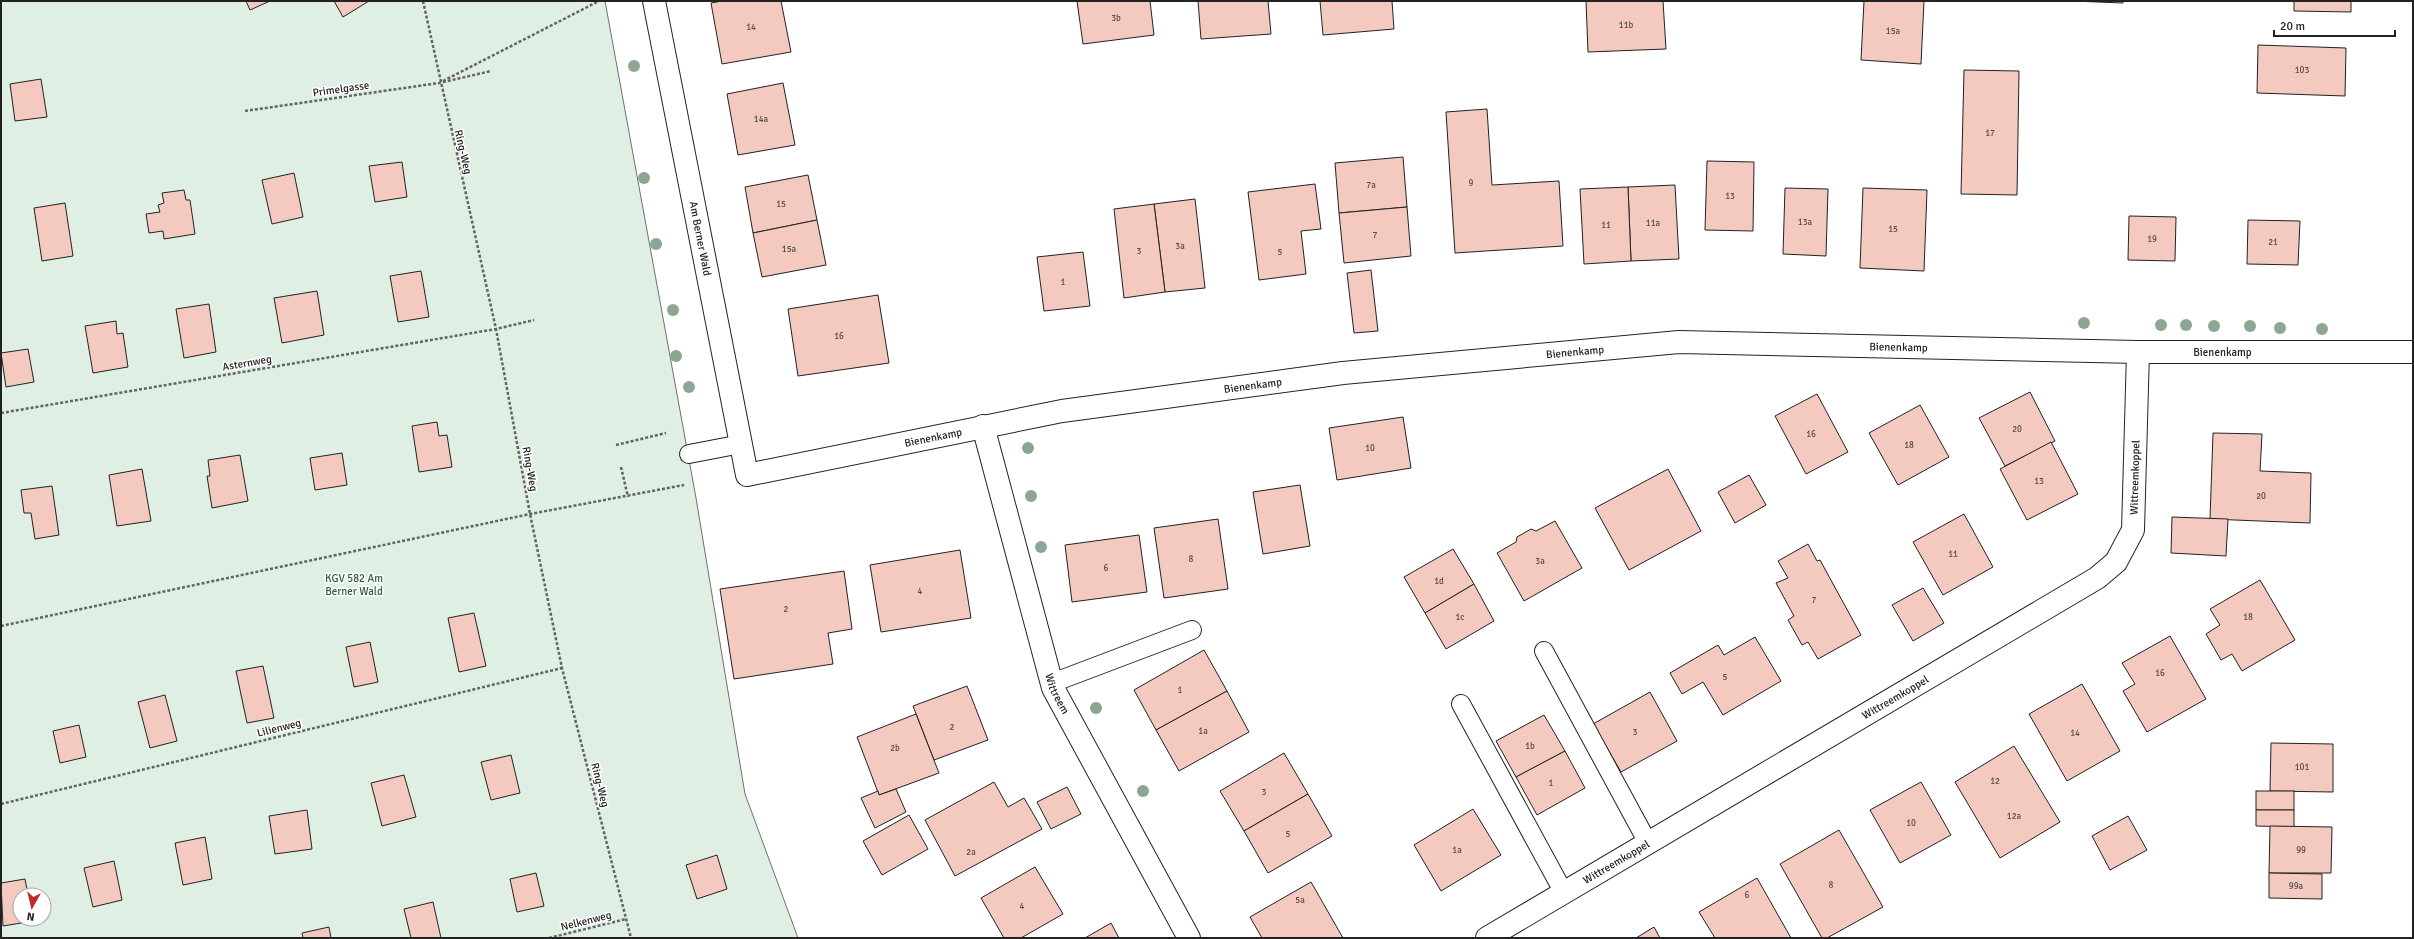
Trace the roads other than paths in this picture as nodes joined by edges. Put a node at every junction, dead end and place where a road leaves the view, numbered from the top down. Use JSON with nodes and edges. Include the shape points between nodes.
{"nodes":[{"id":1,"x":654,"y":1,"type":"edge"},
{"id":2,"x":2138,"y":352,"type":"junction"},
{"id":3,"x":2413,"y":352,"type":"edge"},
{"id":4,"x":983,"y":426,"type":"junction"},
{"id":5,"x":741,"y":444,"type":"junction"},
{"id":6,"x":688,"y":454,"type":"dead end"},
{"id":7,"x":747,"y":475,"type":"joint"},
{"id":8,"x":1192,"y":630,"type":"dead end"},
{"id":9,"x":1544,"y":651,"type":"dead end"},
{"id":10,"x":1052,"y":683,"type":"junction"},
{"id":11,"x":1461,"y":704,"type":"dead end"},
{"id":12,"x":1648,"y":843,"type":"junction"},
{"id":13,"x":1564,"y":893,"type":"junction"},
{"id":14,"x":1189,"y":938,"type":"edge"},
{"id":15,"x":1487,"y":938,"type":"edge"}],
"edges":[{"from":1,"to":5,"type":"street","name":"Am Berner Wald"},
{"from":2,"to":3,"type":"street","name":"Bienenkamp"},
{"from":2,"to":4,"type":"street","name":"Bienenkamp","via":[[1679,342],[1343,373],[1062,411]]},
{"from":2,"to":12,"type":"street","name":"Wittreemkoppel","via":[[2133,530],[2116,562],[2090,582]]},
{"from":4,"to":7,"type":"street","name":"Bienenkamp"},
{"from":4,"to":10,"type":"street","name":"Wittreem"},
{"from":5,"to":6,"type":"lane"},
{"from":5,"to":7,"type":"street","name":"Am Berner Wald"},
{"from":8,"to":10,"type":"lane"},
{"from":9,"to":12,"type":"lane"},
{"from":10,"to":14,"type":"street","name":"Wittreem"},
{"from":11,"to":13,"type":"lane"},
{"from":12,"to":13,"type":"street","name":"Wittreemkoppel"},
{"from":13,"to":15,"type":"street","name":"Wittreemkoppel"}]}
